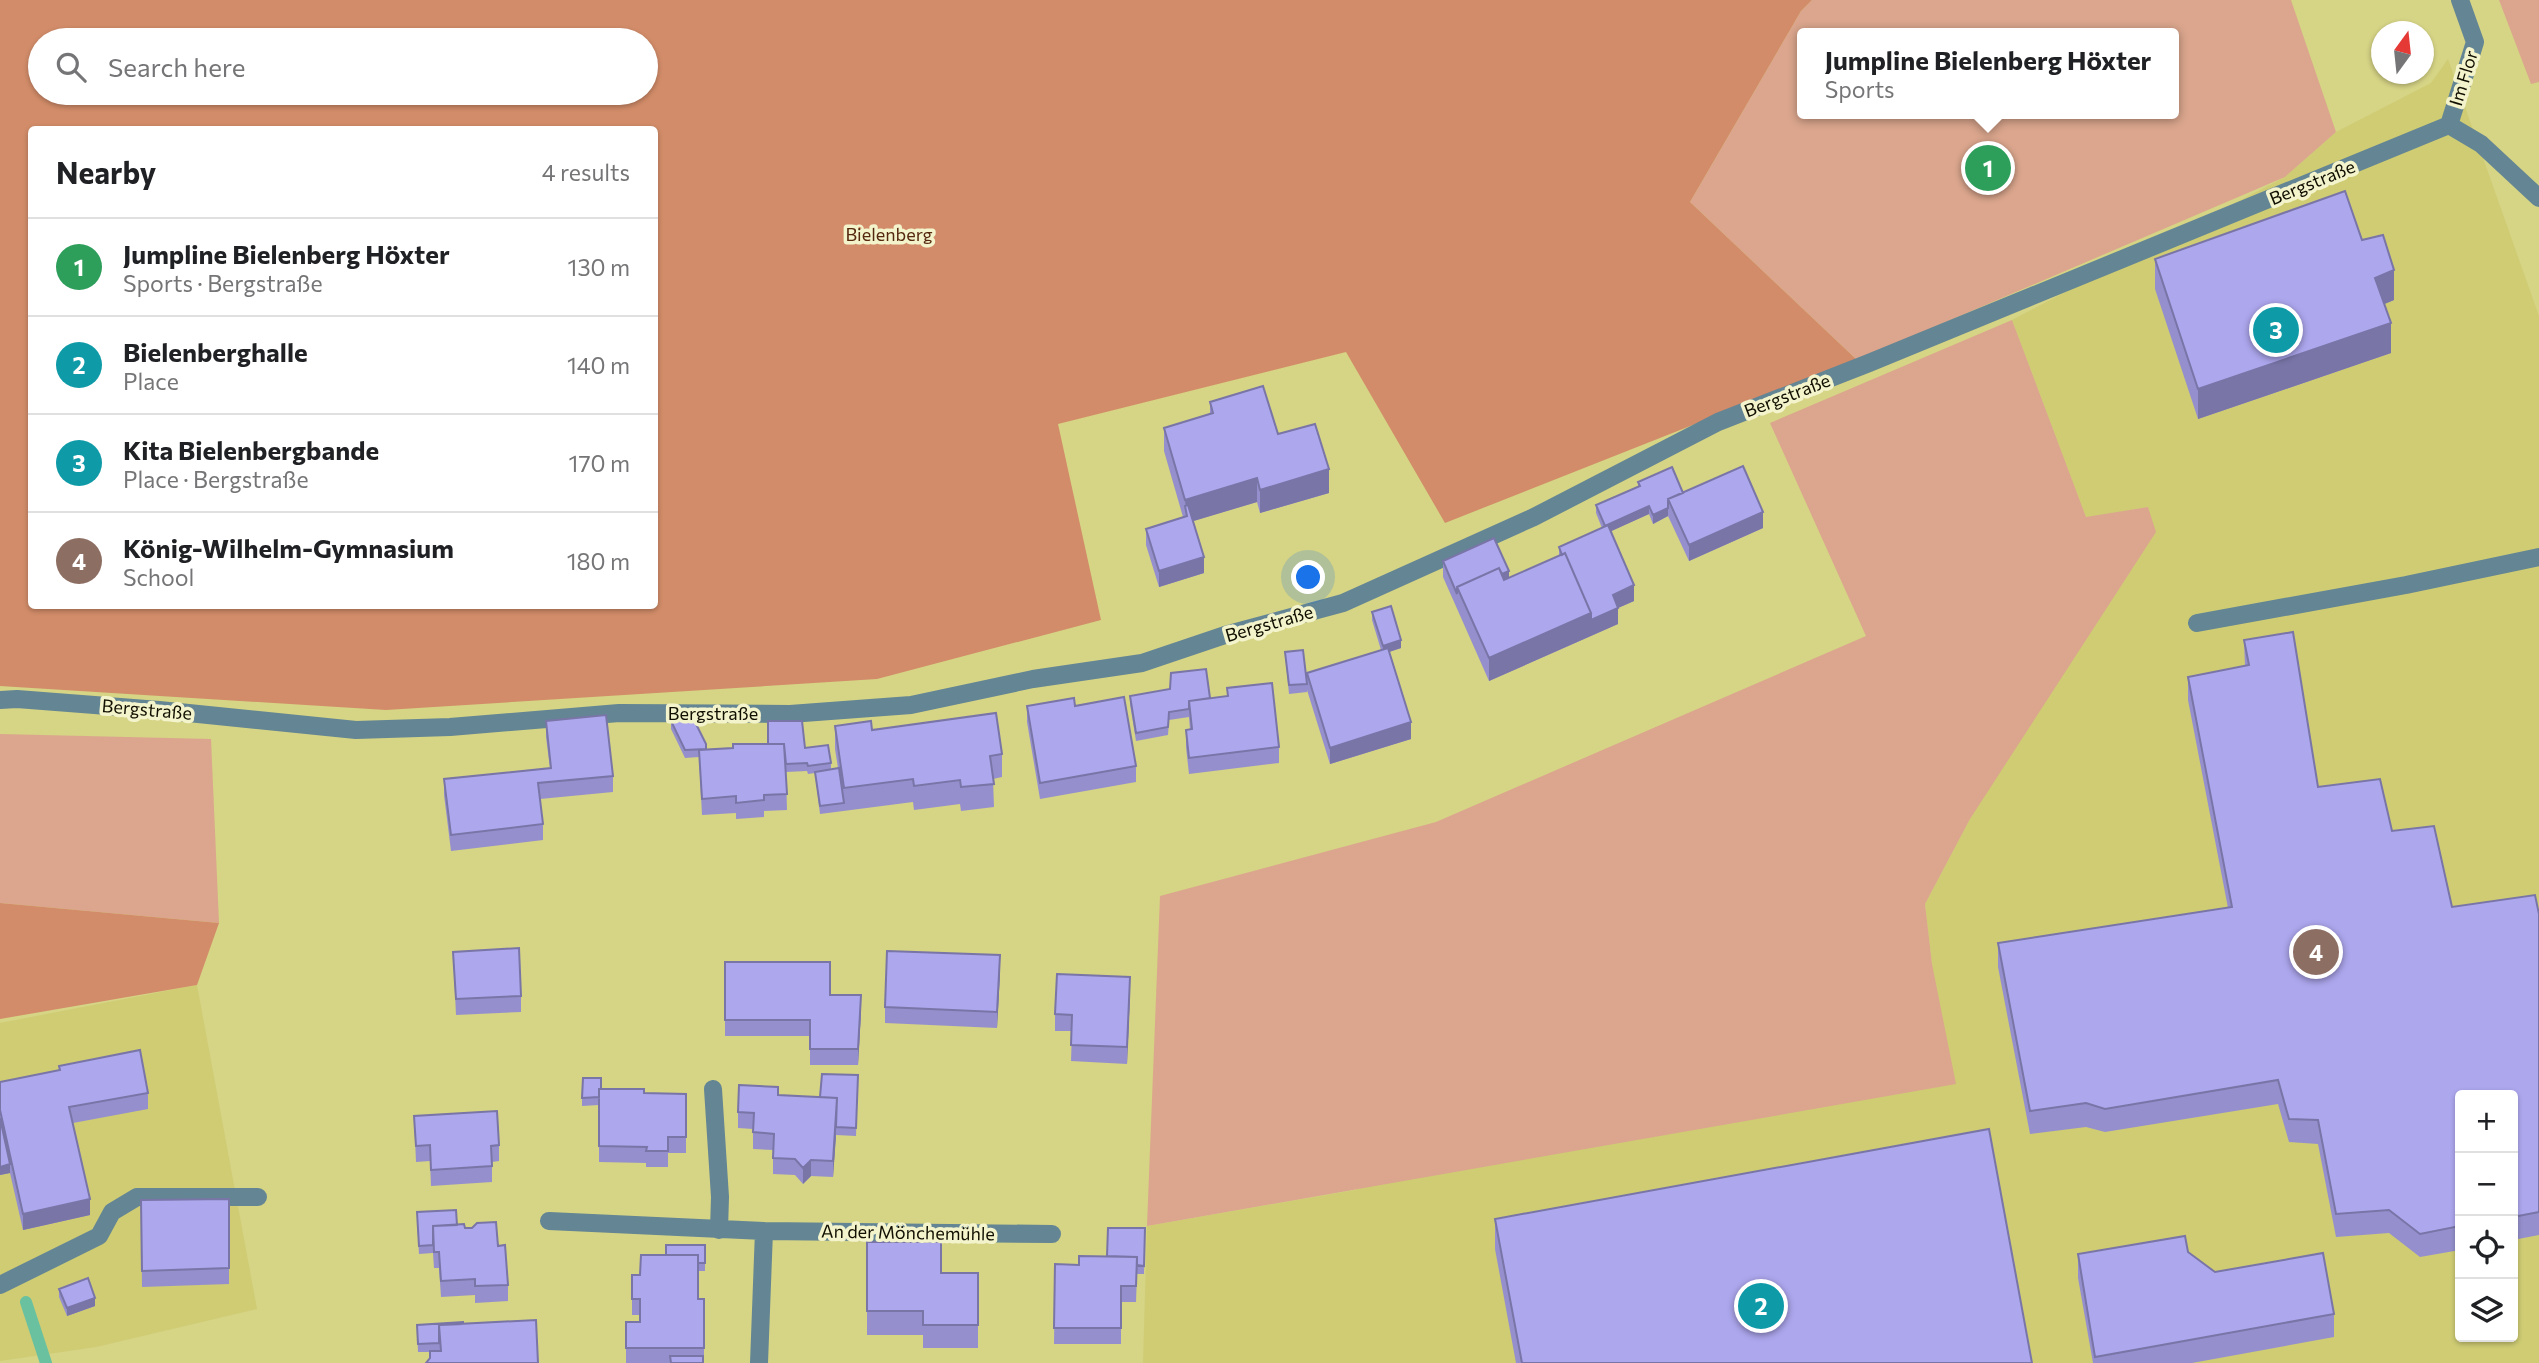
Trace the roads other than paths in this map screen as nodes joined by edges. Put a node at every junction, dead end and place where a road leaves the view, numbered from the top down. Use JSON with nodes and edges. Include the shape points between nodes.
{"nodes":[{"id":1,"x":2460,"y":0,"type":"edge"},
{"id":2,"x":2449,"y":125,"type":"junction"},
{"id":3,"x":2539,"y":198,"type":"edge"},
{"id":4,"x":2539,"y":557,"type":"edge"},
{"id":5,"x":2197,"y":623,"type":"dead end"},
{"id":6,"x":0,"y":700,"type":"edge"},
{"id":7,"x":713,"y":1089,"type":"dead end"},
{"id":8,"x":258,"y":1197,"type":"dead end"},
{"id":9,"x":549,"y":1222,"type":"dead end"},
{"id":10,"x":719,"y":1230,"type":"junction"},
{"id":11,"x":764,"y":1231,"type":"junction"},
{"id":12,"x":1052,"y":1234,"type":"dead end"},
{"id":13,"x":0,"y":1285,"type":"edge"},
{"id":14,"x":759,"y":1363,"type":"edge"}],
"edges":[{"from":1,"to":2,"type":"street","name":"Im Flor","via":[[2474,43]]},
{"from":2,"to":3,"type":"street","name":"Im Flor","via":[[2481,144]]},
{"from":2,"to":6,"type":"street","name":"Bergstraße","via":[[1718,422],[1534,517],[1343,603],[1142,663],[1033,679],[911,705],[790,714],[619,713],[370,730]]},
{"from":4,"to":5,"type":"street"},
{"from":7,"to":10,"type":"street"},
{"from":8,"to":13,"type":"street","via":[[137,1197],[112,1212],[99,1236]]},
{"from":9,"to":10,"type":"street","name":"An der Mönchemühle"},
{"from":10,"to":11,"type":"street","name":"An der Mönchemühle"},
{"from":11,"to":12,"type":"street","name":"An der Mönchemühle"},
{"from":11,"to":14,"type":"street"}]}
